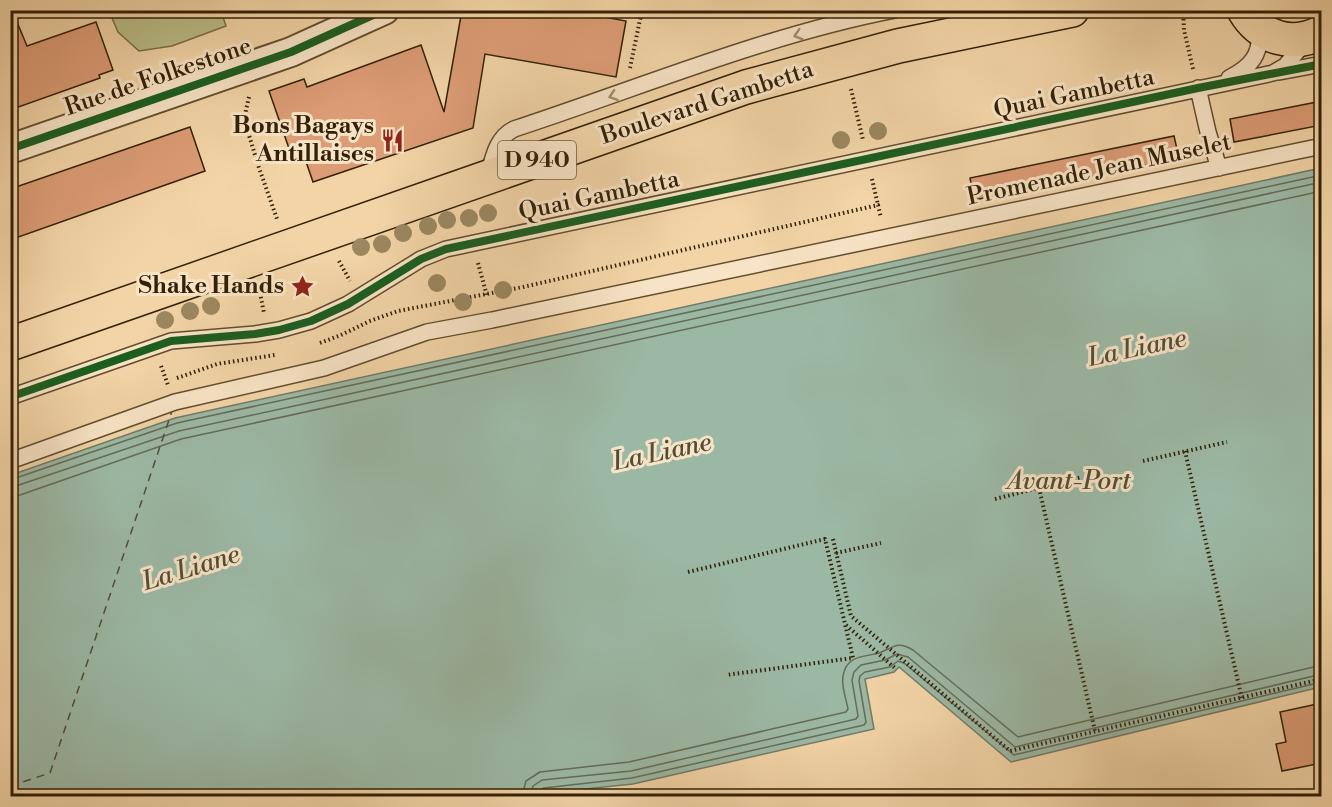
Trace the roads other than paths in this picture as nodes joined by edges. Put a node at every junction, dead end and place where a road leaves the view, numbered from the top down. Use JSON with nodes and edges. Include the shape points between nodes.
{"nodes":[{"id":1,"x":384,"y":10,"type":"edge"},
{"id":2,"x":896,"y":10,"type":"edge"},
{"id":3,"x":1072,"y":10,"type":"edge"},
{"id":4,"x":1243,"y":17,"type":"edge"},
{"id":5,"x":353,"y":18,"type":"edge"},
{"id":6,"x":1317,"y":45,"type":"edge"},
{"id":7,"x":1273,"y":73,"type":"junction"},
{"id":8,"x":1216,"y":84,"type":"junction"},
{"id":9,"x":1198,"y":88,"type":"junction"},
{"id":10,"x":1322,"y":146,"type":"edge"},
{"id":11,"x":10,"y":149,"type":"edge"},
{"id":12,"x":1219,"y":168,"type":"junction"},
{"id":13,"x":487,"y":177,"type":"junction"},
{"id":14,"x":10,"y":344,"type":"edge"},
{"id":15,"x":10,"y":397,"type":"edge"},
{"id":16,"x":10,"y":461,"type":"edge"}],
"edges":[{"from":1,"to":5,"type":"street","name":"Rue de Folkestone"},
{"from":2,"to":13,"type":"lane","one_way":true,"via":[[779,40],[514,129],[497,145]]},
{"from":3,"to":13,"type":"main road","name":"Boulevard Gambetta","number":"D 940","via":[[898,46],[746,87]]},
{"from":4,"to":6,"type":"main road","via":[[1283,39]]},
{"from":4,"to":8,"type":"lane","via":[[1259,49],[1241,72]]},
{"from":5,"to":11,"type":"street","name":"Rue de Folkestone","via":[[302,47]]},
{"from":6,"to":7,"type":"lane"},
{"from":6,"to":7,"type":"lane"},
{"from":7,"to":8,"type":"lane"},
{"from":8,"to":9,"type":"lane","name":"Quai Gambetta"},
{"from":9,"to":12,"type":"lane"},
{"from":9,"to":15,"type":"lane","name":"Quai Gambetta","via":[[434,253],[359,298],[310,321],[267,332],[185,339],[154,346]]},
{"from":10,"to":12,"type":"lane","name":"Promenade Jean Muselet"},
{"from":12,"to":16,"type":"lane","name":"Promenade Jean Muselet","via":[[428,332],[324,368],[175,402]]},
{"from":13,"to":14,"type":"main road","name":"Boulevard Gambetta","number":"D 940"}]}
